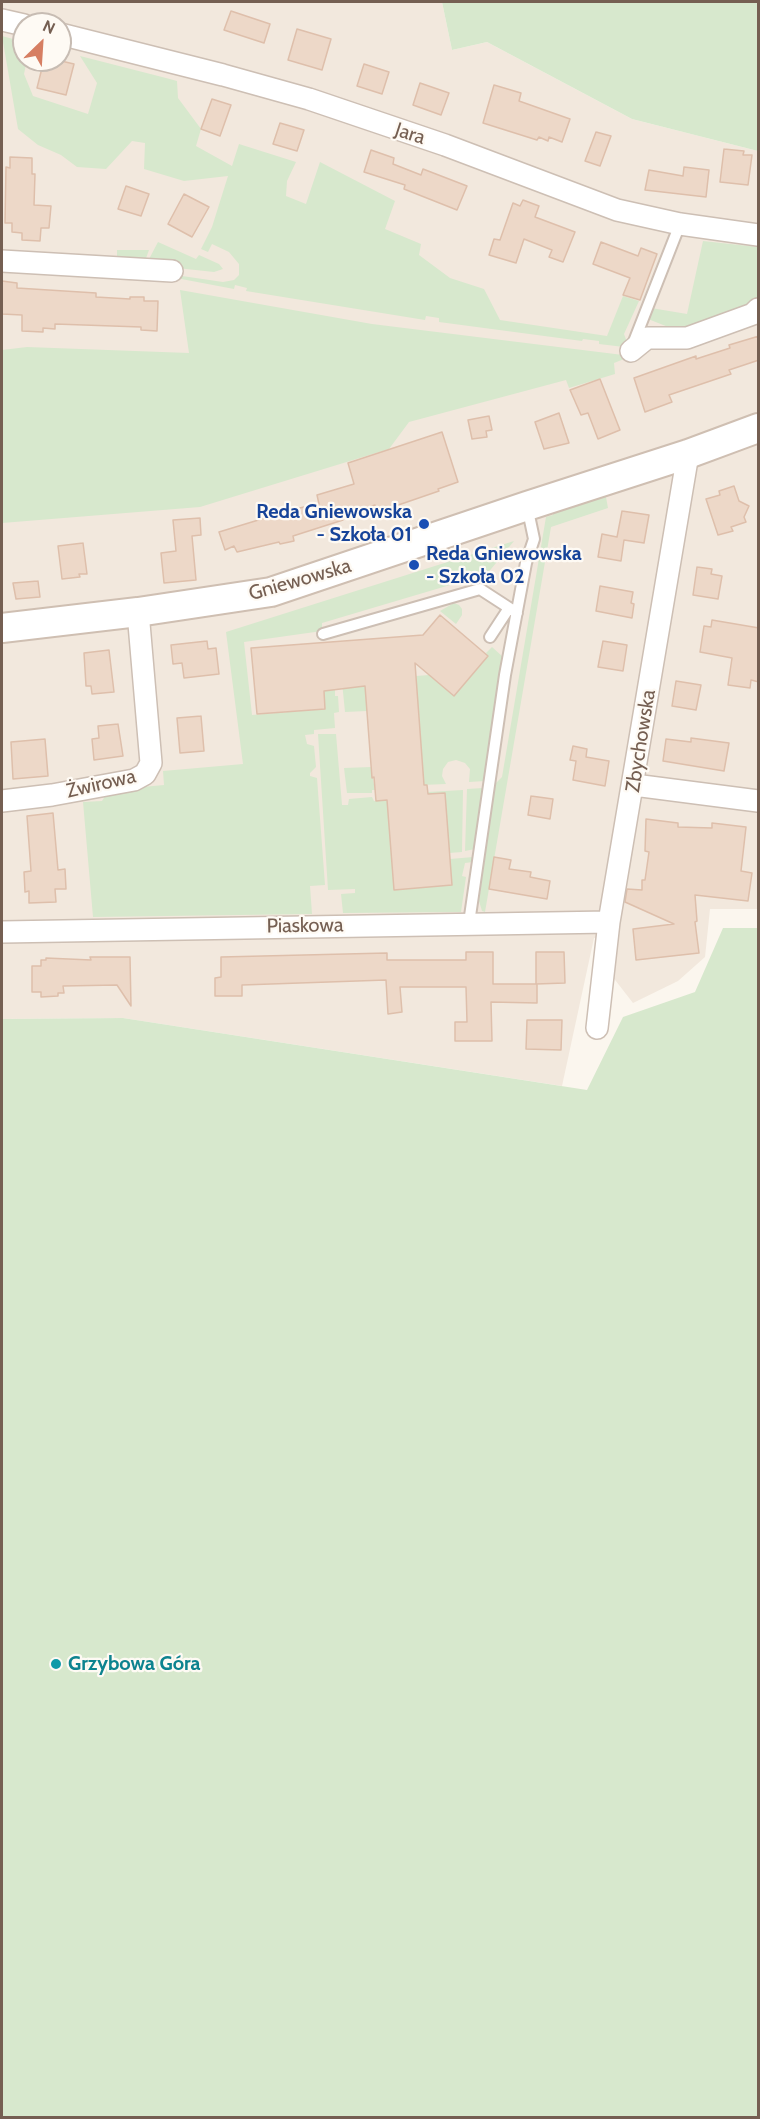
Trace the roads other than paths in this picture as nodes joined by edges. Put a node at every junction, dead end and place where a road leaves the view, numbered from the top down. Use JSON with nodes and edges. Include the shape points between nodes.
{"nodes":[{"id":1,"x":72,"y":37,"type":"edge"},
{"id":2,"x":680,"y":224,"type":"junction"},
{"id":3,"x":759,"y":235,"type":"edge"},
{"id":4,"x":2,"y":261,"type":"edge"},
{"id":5,"x":172,"y":271,"type":"dead end"},
{"id":6,"x":759,"y":309,"type":"edge"},
{"id":7,"x":631,"y":351,"type":"joint"},
{"id":8,"x":759,"y":428,"type":"edge"},
{"id":9,"x":688,"y":454,"type":"junction"},
{"id":10,"x":526,"y":506,"type":"junction"},
{"id":11,"x":513,"y":611,"type":"junction"},
{"id":12,"x":138,"y":612,"type":"junction"},
{"id":13,"x":2,"y":628,"type":"edge"},
{"id":14,"x":323,"y":634,"type":"dead end"},
{"id":15,"x":490,"y":637,"type":"dead end"},
{"id":16,"x":634,"y":785,"type":"junction"},
{"id":17,"x":2,"y":801,"type":"edge"},
{"id":18,"x":759,"y":801,"type":"edge"},
{"id":19,"x":609,"y":922,"type":"junction"},
{"id":20,"x":469,"y":923,"type":"junction"},
{"id":21,"x":2,"y":932,"type":"edge"},
{"id":22,"x":597,"y":1028,"type":"dead end"}],
"edges":[{"from":1,"to":2,"type":"street","name":"Jara","via":[[309,99],[617,210]]},
{"from":2,"to":3,"type":"street","name":"Jara"},
{"from":2,"to":7,"type":"lane"},
{"from":4,"to":5,"type":"street"},
{"from":6,"to":7,"type":"street","via":[[687,338],[647,338]]},
{"from":8,"to":9,"type":"street","name":"Gniewowska"},
{"from":9,"to":10,"type":"street","name":"Gniewowska"},
{"from":9,"to":16,"type":"street","name":"Zbychowska"},
{"from":10,"to":11,"type":"lane","via":[[534,539]]},
{"from":10,"to":12,"type":"street","name":"Gniewowska","via":[[271,592]]},
{"from":11,"to":14,"type":"lane","via":[[480,589]]},
{"from":11,"to":15,"type":"lane"},
{"from":11,"to":20,"type":"lane"},
{"from":12,"to":13,"type":"street","name":"Gniewowska"},
{"from":12,"to":17,"type":"street","name":"Żwirowa","via":[[151,763],[145,774],[134,780]]},
{"from":16,"to":18,"type":"street"},
{"from":16,"to":19,"type":"street","name":"Zbychowska"},
{"from":19,"to":20,"type":"street","name":"Piaskowa"},
{"from":19,"to":22,"type":"street","name":"Zbychowska"},
{"from":20,"to":21,"type":"street","name":"Piaskowa"}]}
